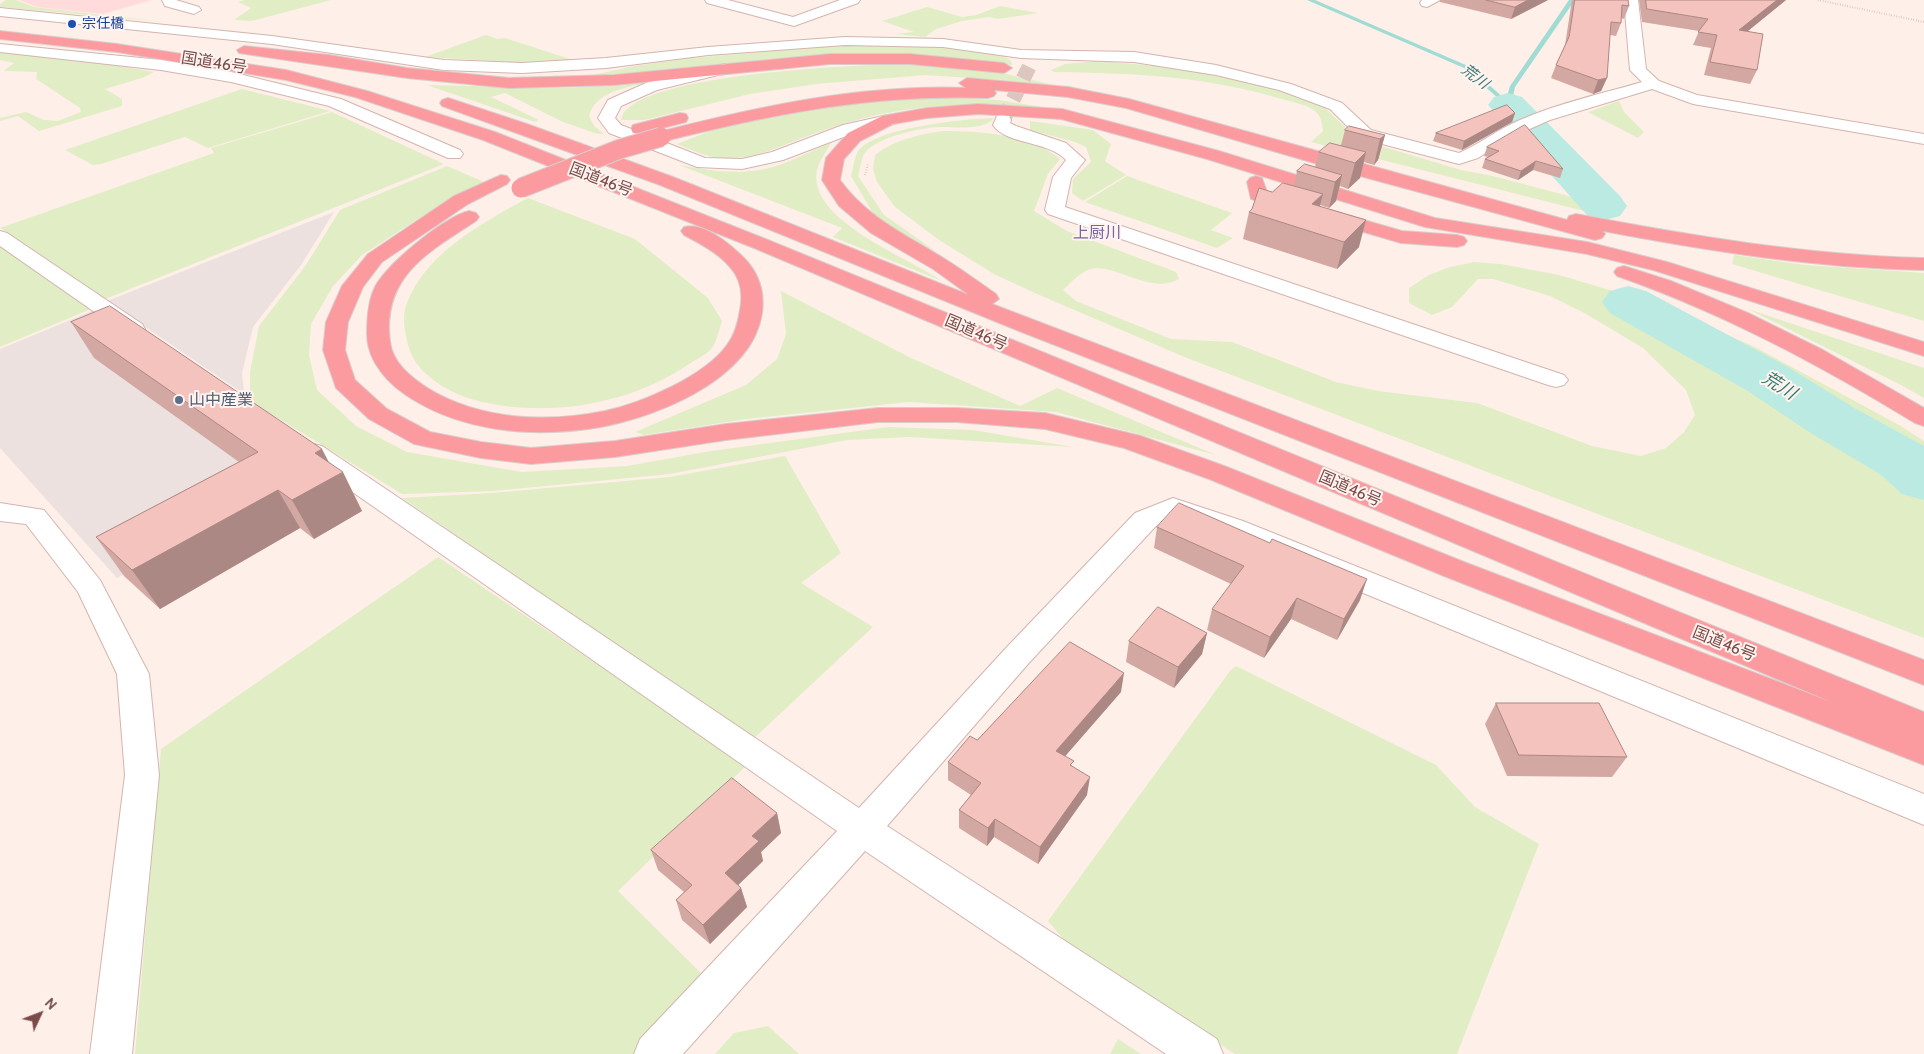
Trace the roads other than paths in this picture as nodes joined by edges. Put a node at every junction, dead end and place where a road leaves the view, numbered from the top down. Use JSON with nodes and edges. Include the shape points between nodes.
{"nodes":[{"id":1,"x":169,"y":0,"type":"edge"},
{"id":2,"x":712,"y":0,"type":"edge"},
{"id":3,"x":853,"y":0,"type":"edge"},
{"id":4,"x":1631,"y":0,"type":"edge"},
{"id":5,"x":194,"y":10,"type":"dead end"},
{"id":6,"x":0,"y":12,"type":"edge"},
{"id":7,"x":794,"y":22,"type":"junction"},
{"id":8,"x":0,"y":23,"type":"edge"},
{"id":9,"x":0,"y":35,"type":"edge"},
{"id":10,"x":851,"y":41,"type":"junction"},
{"id":11,"x":197,"y":45,"type":"junction"},
{"id":12,"x":0,"y":48,"type":"edge"},
{"id":13,"x":723,"y":49,"type":"junction"},
{"id":14,"x":1030,"y":67,"type":"junction"},
{"id":15,"x":732,"y":68,"type":"junction"},
{"id":16,"x":1653,"y":84,"type":"junction"},
{"id":17,"x":406,"y":89,"type":"dead end"},
{"id":18,"x":432,"y":97,"type":"dead end"},
{"id":19,"x":1153,"y":111,"type":"junction"},
{"id":20,"x":888,"y":120,"type":"junction"},
{"id":21,"x":1003,"y":120,"type":"dead end"},
{"id":22,"x":1127,"y":124,"type":"junction"},
{"id":23,"x":1924,"y":139,"type":"edge"},
{"id":24,"x":454,"y":154,"type":"dead end"},
{"id":25,"x":1222,"y":154,"type":"junction"},
{"id":26,"x":511,"y":184,"type":"junction"},
{"id":27,"x":1482,"y":202,"type":"junction"},
{"id":28,"x":672,"y":208,"type":"junction"},
{"id":29,"x":0,"y":237,"type":"edge"},
{"id":30,"x":1526,"y":238,"type":"junction"},
{"id":31,"x":1924,"y":264,"type":"edge"},
{"id":32,"x":1026,"y":326,"type":"junction"},
{"id":33,"x":1924,"y":334,"type":"edge"},
{"id":34,"x":156,"y":344,"type":"edge"},
{"id":35,"x":1924,"y":349,"type":"edge"},
{"id":36,"x":1556,"y":380,"type":"dead end"},
{"id":37,"x":1924,"y":418,"type":"edge"},
{"id":38,"x":287,"y":434,"type":"edge"},
{"id":39,"x":0,"y":512,"type":"edge"},
{"id":40,"x":1924,"y":673,"type":"edge"},
{"id":41,"x":1924,"y":726,"type":"edge"},
{"id":42,"x":1924,"y":751,"type":"edge"},
{"id":43,"x":1924,"y":810,"type":"edge"},
{"id":44,"x":862,"y":830,"type":"junction"},
{"id":45,"x":111,"y":1054,"type":"edge"},
{"id":46,"x":655,"y":1054,"type":"edge"},
{"id":47,"x":1202,"y":1054,"type":"edge"}],
"edges":[{"from":1,"to":5,"type":"street"},
{"from":2,"to":7,"type":"street"},
{"from":3,"to":7,"type":"street"},
{"from":4,"to":16,"type":"street","via":[[1638,70]]},
{"from":6,"to":13,"type":"street","via":[[272,40],[444,65],[522,68],[606,63]]},
{"from":7,"to":10,"type":"street"},
{"from":7,"to":13,"type":"street"},
{"from":8,"to":11,"type":"highway","name":"国道46号"},
{"from":9,"to":28,"type":"highway","name":"国道46号","via":[[197,60],[286,75],[361,94],[489,136]]},
{"from":10,"to":13,"type":"street"},
{"from":10,"to":14,"type":"street","via":[[943,43]]},
{"from":11,"to":15,"type":"highway","via":[[329,60],[407,74],[500,82],[614,80]]},
{"from":11,"to":17,"type":"highway","name":"国道46号","via":[[311,66]]},
{"from":12,"to":24,"type":"street","via":[[161,64],[231,77],[335,102]]},
{"from":14,"to":15,"type":"highway","via":[[873,58]]},
{"from":14,"to":16,"type":"street","via":[[1134,57],[1216,70],[1285,87],[1336,106],[1365,134],[1449,157],[1467,157],[1508,131]]},
{"from":14,"to":19,"type":"highway","via":[[1136,97]]},
{"from":15,"to":20,"type":"street","via":[[652,86],[614,103],[606,118],[615,129],[703,163],[742,164],[777,156],[849,129]]},
{"from":16,"to":23,"type":"street","via":[[1693,99]]},
{"from":18,"to":32,"type":"highway","name":"国道46号","via":[[514,124]]},
{"from":19,"to":26,"type":"highway","via":[[1068,92],[1021,87],[926,81],[816,89],[758,98],[639,129],[566,154]]},
{"from":19,"to":27,"type":"highway","via":[[1208,127],[1241,129],[1422,181]]},
{"from":20,"to":22,"type":"highway","via":[[978,109],[1062,114]]},
{"from":20,"to":32,"type":"highway","via":[[854,137],[835,158],[831,180],[846,202],[878,229],[940,265]]},
{"from":21,"to":36,"type":"street","via":[[1001,124],[1008,129],[1068,150],[1076,160],[1062,177],[1055,210]]},
{"from":22,"to":25,"type":"highway"},
{"from":22,"to":26,"type":"highway","bridge":true,"via":[[1094,107],[1019,95],[897,92],[772,110],[661,137]]},
{"from":22,"to":30,"type":"highway","via":[[1465,212]]},
{"from":25,"to":30,"type":"highway","via":[[1432,223]]},
{"from":25,"to":30,"type":"highway","via":[[1256,182],[1258,195],[1401,237],[1476,243]]},
{"from":26,"to":28,"type":"highway","via":[[412,258],[387,285],[377,315],[378,343],[388,365],[404,382],[428,400],[463,414],[502,422],[590,421],[632,410],[677,393],[731,355],[748,330],[754,304],[750,279],[718,244],[685,228]]},
{"from":26,"to":42,"type":"highway","via":[[461,200],[375,258],[353,286],[336,322],[334,350],[344,383],[378,414],[423,438],[531,456],[615,449],[726,432],[878,415],[958,415],[1045,421],[1132,442],[1218,473],[1454,569]]},
{"from":27,"to":31,"type":"highway","via":[[1760,253],[1849,262]]},
{"from":27,"to":33,"type":"highway"},
{"from":28,"to":41,"type":"highway","name":"国道46号"},
{"from":29,"to":34,"type":"street"},
{"from":30,"to":35,"type":"highway","via":[[1587,248],[1660,266]]},
{"from":30,"to":37,"type":"highway","via":[[1629,274],[1769,332],[1867,383]]},
{"from":32,"to":40,"type":"highway","name":"国道46号"},
{"from":38,"to":44,"type":"street"},
{"from":39,"to":45,"type":"street","via":[[34,516],[90,587],[133,674],[142,775]]},
{"from":43,"to":44,"type":"street","via":[[1233,528],[1173,507],[1145,520],[1017,656]]},
{"from":44,"to":46,"type":"street"},
{"from":44,"to":47,"type":"street"}]}
